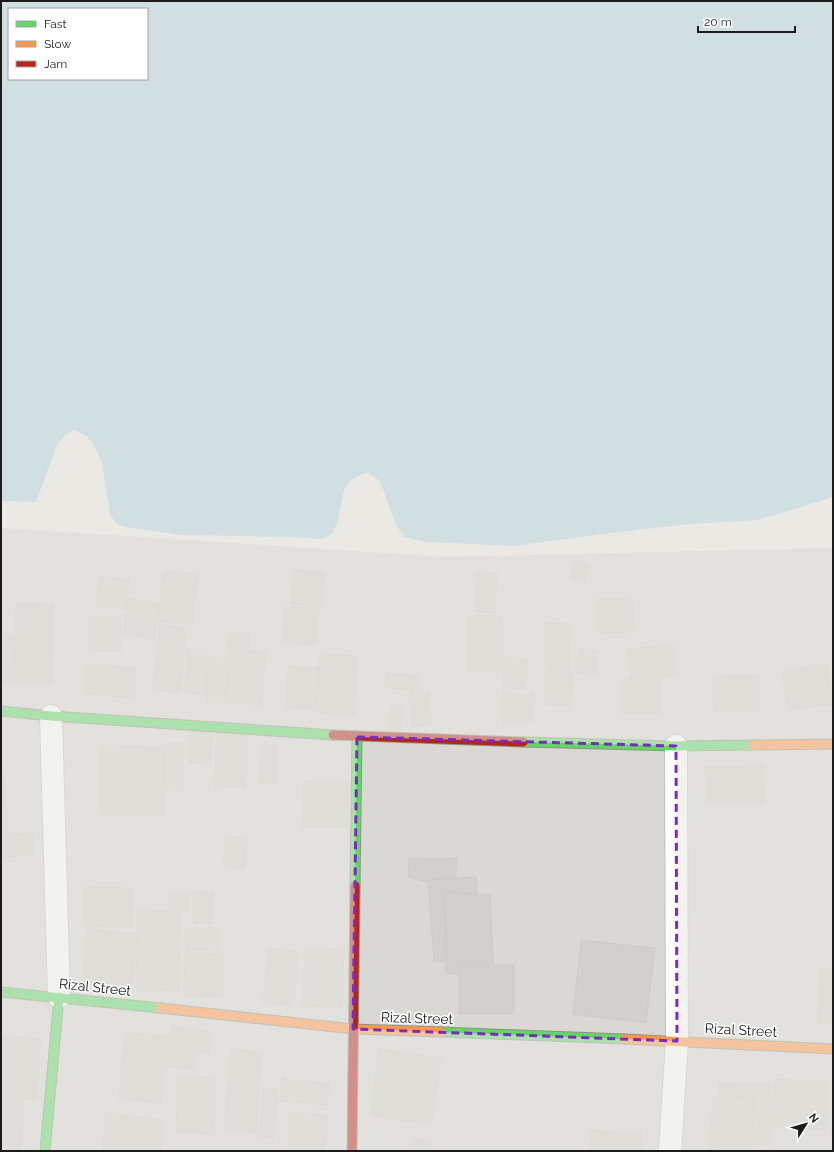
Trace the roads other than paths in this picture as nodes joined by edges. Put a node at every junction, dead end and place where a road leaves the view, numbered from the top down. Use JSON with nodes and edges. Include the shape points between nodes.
{"nodes":[{"id":1,"x":1,"y":711,"type":"edge"},
{"id":2,"x":51,"y":716,"type":"junction"},
{"id":3,"x":357,"y":737,"type":"junction"},
{"id":4,"x":833,"y":744,"type":"edge"},
{"id":5,"x":676,"y":746,"type":"junction"},
{"id":6,"x":1,"y":992,"type":"edge"},
{"id":7,"x":59,"y":996,"type":"junction"},
{"id":8,"x":353,"y":1029,"type":"junction"},
{"id":9,"x":677,"y":1041,"type":"junction"},
{"id":10,"x":833,"y":1049,"type":"edge"},
{"id":11,"x":45,"y":1151,"type":"edge"},
{"id":12,"x":352,"y":1151,"type":"edge"},
{"id":13,"x":670,"y":1151,"type":"edge"}],
"edges":[{"from":1,"to":2,"type":"street"},
{"from":2,"to":3,"type":"street"},
{"from":2,"to":7,"type":"street"},
{"from":3,"to":5,"type":"street"},
{"from":3,"to":8,"type":"street"},
{"from":4,"to":5,"type":"street"},
{"from":5,"to":9,"type":"street"},
{"from":6,"to":7,"type":"street","name":"Rizal Street"},
{"from":7,"to":8,"type":"street","name":"Rizal Street"},
{"from":7,"to":11,"type":"street"},
{"from":8,"to":9,"type":"street","name":"Rizal Street"},
{"from":8,"to":12,"type":"street"},
{"from":9,"to":10,"type":"street","name":"Rizal Street"},
{"from":9,"to":13,"type":"street"}]}
